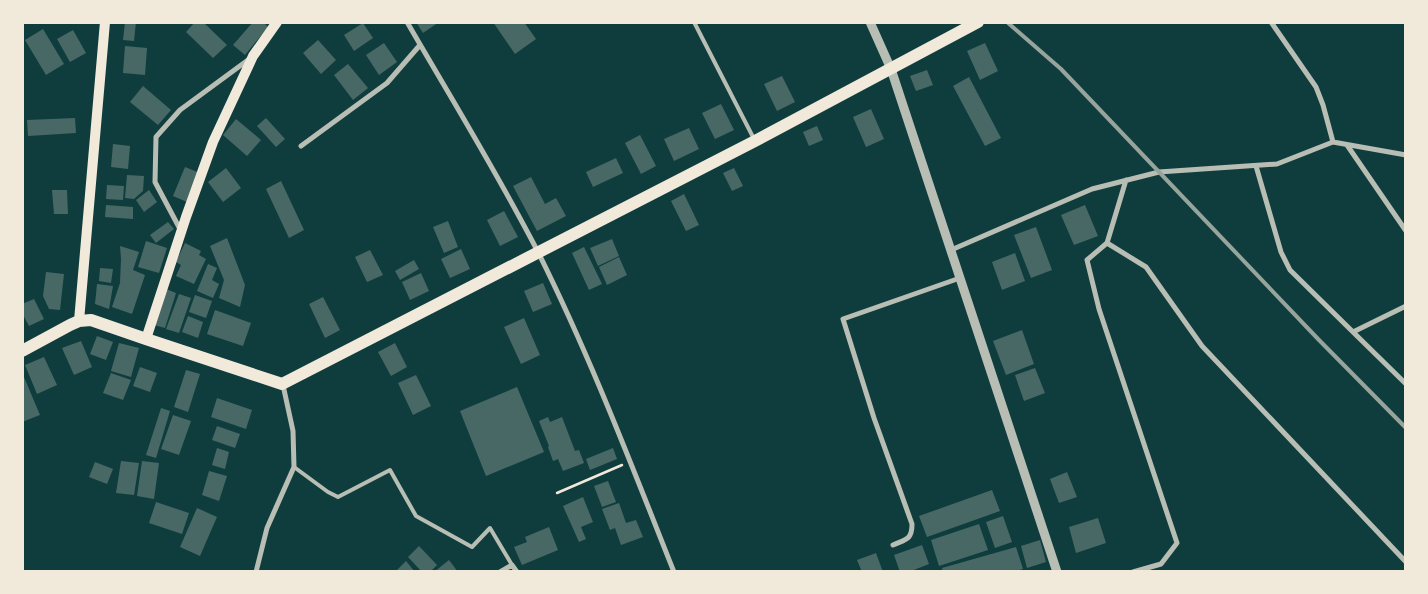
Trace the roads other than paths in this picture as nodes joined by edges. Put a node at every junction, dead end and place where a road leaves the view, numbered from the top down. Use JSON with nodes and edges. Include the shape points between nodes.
{"nodes":[{"id":1,"x":105,"y":22,"type":"edge"},
{"id":2,"x":277,"y":22,"type":"edge"},
{"id":3,"x":407,"y":22,"type":"edge"},
{"id":4,"x":694,"y":22,"type":"edge"},
{"id":5,"x":870,"y":22,"type":"edge"},
{"id":6,"x":978,"y":22,"type":"edge"},
{"id":7,"x":1271,"y":22,"type":"edge"},
{"id":8,"x":420,"y":45,"type":"junction"},
{"id":9,"x":253,"y":56,"type":"junction"},
{"id":10,"x":891,"y":69,"type":"junction"},
{"id":11,"x":755,"y":141,"type":"junction"},
{"id":12,"x":1333,"y":142,"type":"junction"},
{"id":13,"x":1346,"y":145,"type":"junction"},
{"id":14,"x":301,"y":146,"type":"dead end"},
{"id":15,"x":1406,"y":155,"type":"edge"},
{"id":16,"x":1256,"y":166,"type":"junction"},
{"id":17,"x":1126,"y":180,"type":"junction"},
{"id":18,"x":182,"y":231,"type":"junction"},
{"id":19,"x":1406,"y":231,"type":"edge"},
{"id":20,"x":1107,"y":244,"type":"junction"},
{"id":21,"x":951,"y":250,"type":"junction"},
{"id":22,"x":538,"y":252,"type":"junction"},
{"id":23,"x":960,"y":278,"type":"junction"},
{"id":24,"x":1406,"y":306,"type":"edge"},
{"id":25,"x":79,"y":321,"type":"junction"},
{"id":26,"x":1353,"y":332,"type":"junction"},
{"id":27,"x":146,"y":340,"type":"junction"},
{"id":28,"x":22,"y":351,"type":"edge"},
{"id":29,"x":282,"y":384,"type":"junction"},
{"id":30,"x":1406,"y":384,"type":"edge"},
{"id":31,"x":294,"y":467,"type":"junction"},
{"id":32,"x":892,"y":545,"type":"dead end"},
{"id":33,"x":1406,"y":562,"type":"edge"},
{"id":34,"x":512,"y":564,"type":"junction"},
{"id":35,"x":256,"y":572,"type":"edge"},
{"id":36,"x":500,"y":572,"type":"edge"},
{"id":37,"x":517,"y":572,"type":"edge"},
{"id":38,"x":674,"y":572,"type":"edge"},
{"id":39,"x":1057,"y":572,"type":"edge"},
{"id":40,"x":1133,"y":572,"type":"edge"}],
"edges":[{"from":1,"to":25,"type":"main road"},
{"from":2,"to":9,"type":"main road"},
{"from":3,"to":8,"type":"street"},
{"from":4,"to":11,"type":"lane"},
{"from":5,"to":10,"type":"street"},
{"from":6,"to":10,"type":"main road"},
{"from":7,"to":12,"type":"street","via":[[1316,87]]},
{"from":8,"to":14,"type":"street","via":[[387,83]]},
{"from":8,"to":22,"type":"street"},
{"from":9,"to":18,"type":"main road","via":[[213,142]]},
{"from":9,"to":18,"type":"street","via":[[180,110],[156,137],[155,182]]},
{"from":10,"to":11,"type":"main road"},
{"from":10,"to":21,"type":"street"},
{"from":11,"to":22,"type":"main road"},
{"from":12,"to":13,"type":"street"},
{"from":12,"to":16,"type":"street","via":[[1277,164]]},
{"from":13,"to":15,"type":"street"},
{"from":13,"to":19,"type":"street"},
{"from":16,"to":17,"type":"street","via":[[1159,172]]},
{"from":16,"to":26,"type":"street","via":[[1281,252],[1290,270]]},
{"from":17,"to":20,"type":"street"},
{"from":17,"to":21,"type":"street","via":[[1092,189]]},
{"from":18,"to":27,"type":"main road"},
{"from":20,"to":33,"type":"street","via":[[1146,267],[1202,346]]},
{"from":20,"to":40,"type":"street","via":[[1087,260],[1099,309],[1177,543],[1161,564]]},
{"from":21,"to":23,"type":"street"},
{"from":22,"to":29,"type":"main road"},
{"from":22,"to":38,"type":"street","via":[[582,346]]},
{"from":23,"to":32,"type":"street","via":[[843,319],[912,524],[909,538]]},
{"from":23,"to":39,"type":"street"},
{"from":24,"to":26,"type":"street"},
{"from":25,"to":27,"type":"main road","via":[[96,321]]},
{"from":25,"to":28,"type":"main road"},
{"from":26,"to":30,"type":"street"},
{"from":27,"to":29,"type":"main road"},
{"from":29,"to":31,"type":"street","via":[[293,431]]},
{"from":31,"to":34,"type":"lane","via":[[338,497],[390,470],[416,516],[472,547],[490,528]]},
{"from":31,"to":35,"type":"street","via":[[267,528]]},
{"from":34,"to":36,"type":"street"},
{"from":34,"to":37,"type":"street"}]}
